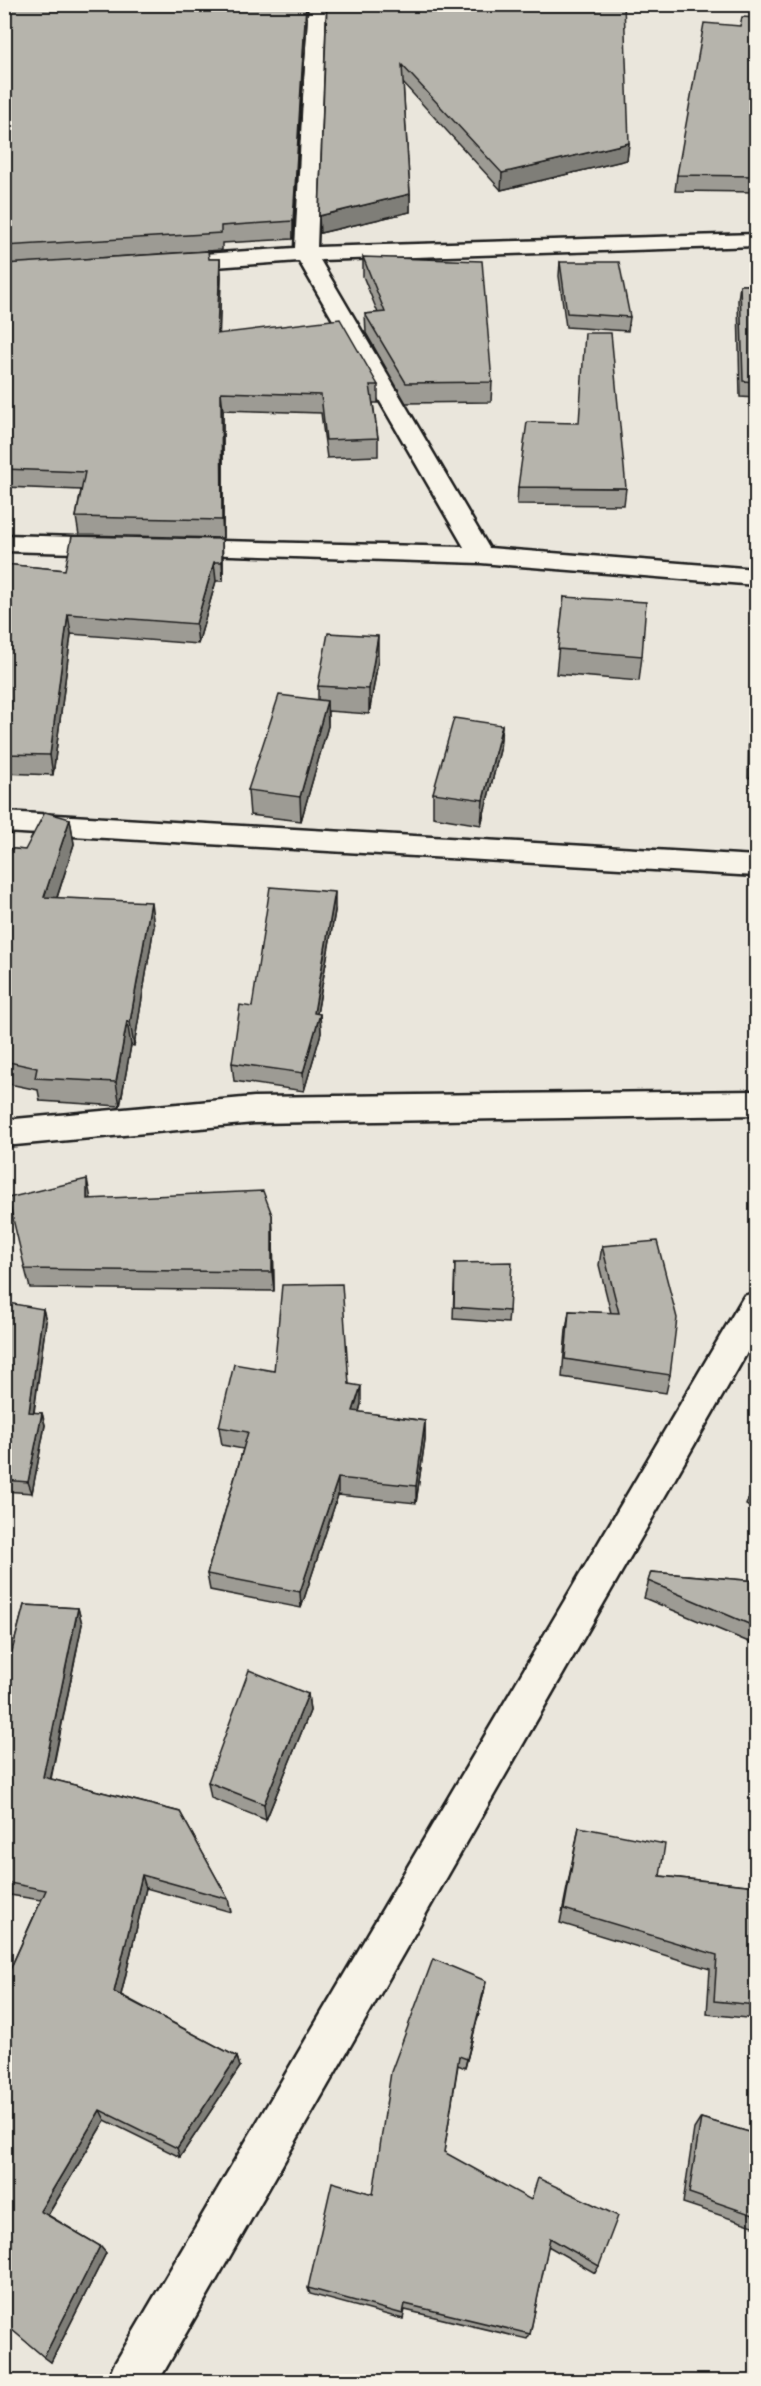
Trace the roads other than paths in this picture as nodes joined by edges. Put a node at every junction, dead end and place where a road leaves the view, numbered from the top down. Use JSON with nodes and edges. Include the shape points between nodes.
{"nodes":[{"id":1,"x":317,"y":4,"type":"edge"},
{"id":2,"x":756,"y":240,"type":"edge"},
{"id":3,"x":306,"y":254,"type":"junction"},
{"id":4,"x":155,"y":264,"type":"edge"},
{"id":5,"x":4,"y":543,"type":"edge"},
{"id":6,"x":481,"y":555,"type":"junction"},
{"id":7,"x":756,"y":578,"type":"edge"},
{"id":8,"x":4,"y":822,"type":"edge"},
{"id":9,"x":756,"y":866,"type":"edge"},
{"id":10,"x":756,"y":1103,"type":"edge"},
{"id":11,"x":4,"y":1133,"type":"edge"},
{"id":12,"x":756,"y":1306,"type":"edge"},
{"id":13,"x":131,"y":2382,"type":"edge"}],
"edges":[{"from":1,"to":3,"type":"street"},
{"from":2,"to":3,"type":"street"},
{"from":3,"to":4,"type":"street"},
{"from":3,"to":6,"type":"street"},
{"from":5,"to":6,"type":"street"},
{"from":6,"to":7,"type":"street"},
{"from":8,"to":9,"type":"street"},
{"from":10,"to":11,"type":"street","via":[[254,1110]]},
{"from":12,"to":13,"type":"street"}]}
